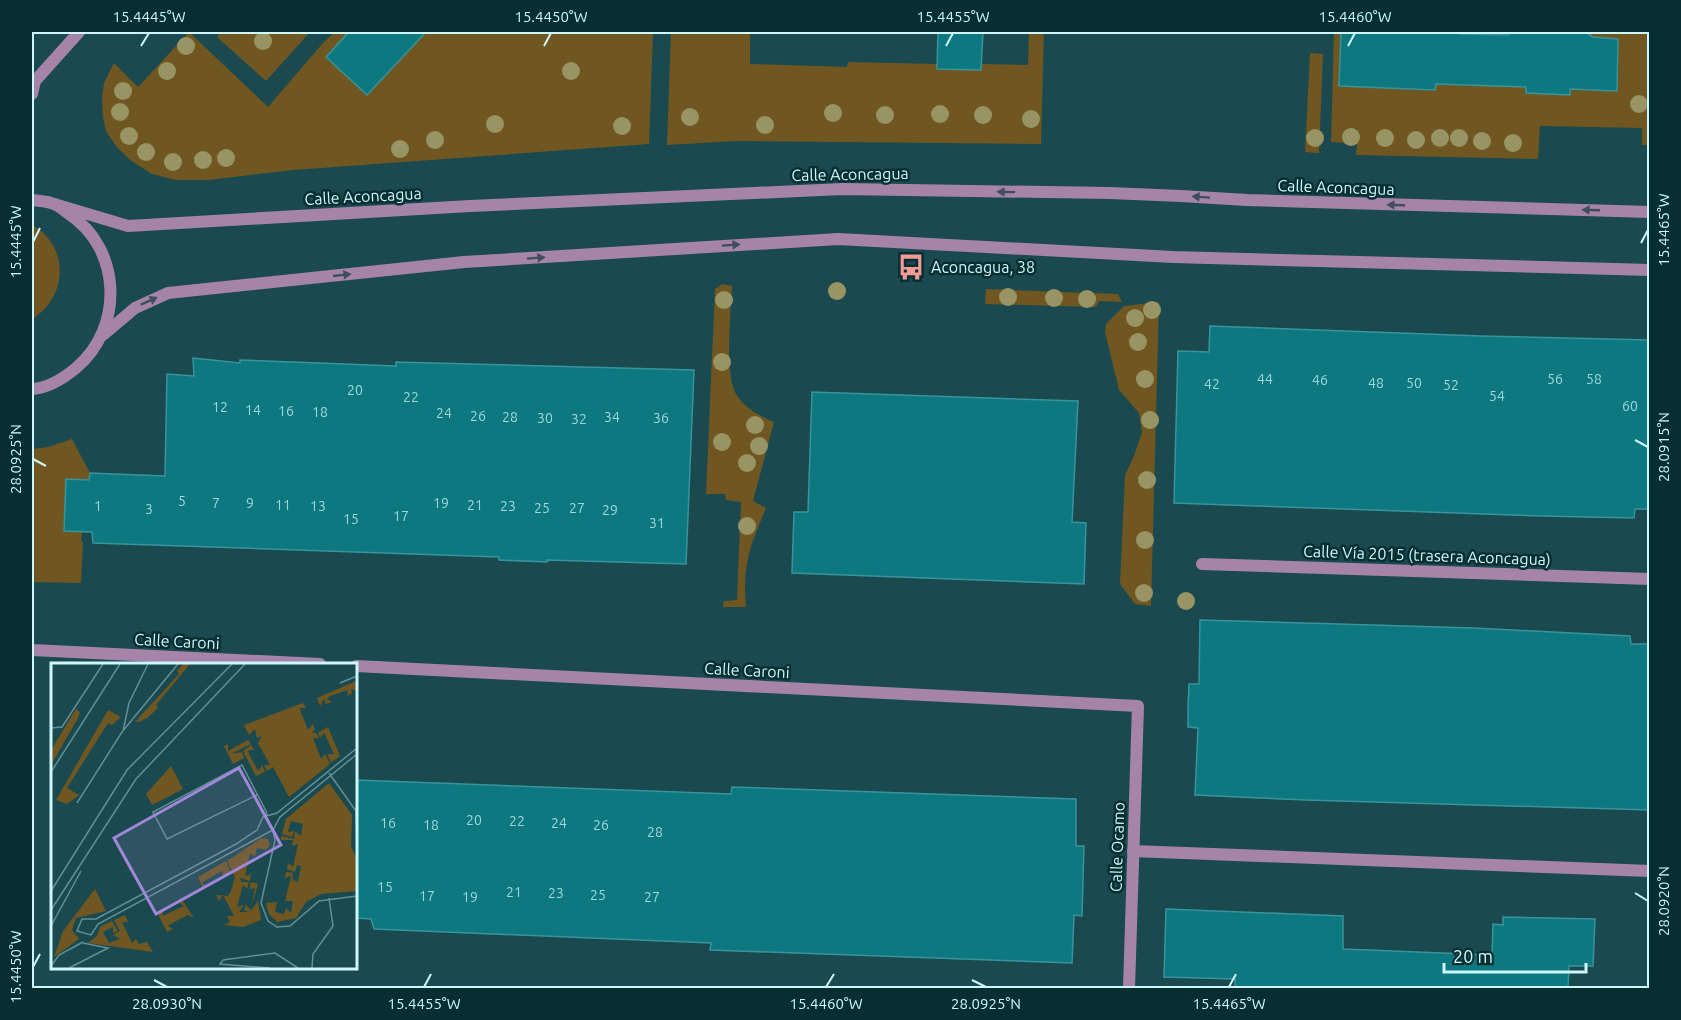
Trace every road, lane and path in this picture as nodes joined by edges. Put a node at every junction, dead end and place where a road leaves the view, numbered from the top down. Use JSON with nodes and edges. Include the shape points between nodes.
{"nodes":[{"id":1,"x":79,"y":32,"type":"edge"},
{"id":2,"x":32,"y":94,"type":"edge"},
{"id":3,"x":32,"y":200,"type":"edge"},
{"id":4,"x":54,"y":204,"type":"junction"},
{"id":5,"x":1650,"y":212,"type":"edge"},
{"id":6,"x":1650,"y":270,"type":"edge"},
{"id":7,"x":103,"y":335,"type":"junction"},
{"id":8,"x":32,"y":389,"type":"edge"},
{"id":9,"x":1202,"y":564,"type":"dead end"},
{"id":10,"x":1650,"y":579,"type":"edge"},
{"id":11,"x":32,"y":650,"type":"edge"},
{"id":12,"x":299,"y":663,"type":"edge"},
{"id":13,"x":357,"y":666,"type":"edge"},
{"id":14,"x":1138,"y":706,"type":"joint"},
{"id":15,"x":1133,"y":851,"type":"junction"},
{"id":16,"x":1650,"y":871,"type":"edge"},
{"id":17,"x":1129,"y":988,"type":"edge"}],
"edges":[{"from":1,"to":2,"type":"street","via":[[35,81]]},
{"from":3,"to":4,"type":"street","name":"Calle Aconcagua"},
{"from":5,"to":4,"type":"street","name":"Calle Aconcagua","one_way":true,"via":[[842,189],[128,226]]},
{"from":4,"to":7,"type":"street","via":[[80,221],[99,245],[110,275],[111,305]]},
{"from":7,"to":6,"type":"street","one_way":true,"via":[[135,308],[168,292],[464,262],[838,239],[1173,257]]},
{"from":7,"to":8,"type":"street","via":[[86,360],[64,378]]},
{"from":9,"to":10,"type":"street","name":"Calle Vía 2015 (trasera Aconcagua)"},
{"from":11,"to":12,"type":"street","name":"Calle Caroni"},
{"from":13,"to":14,"type":"street","name":"Calle Caroni"},
{"from":14,"to":15,"type":"street","name":"Calle Ocamo"},
{"from":15,"to":16,"type":"street"},
{"from":15,"to":17,"type":"street","name":"Calle Ocamo"}]}
